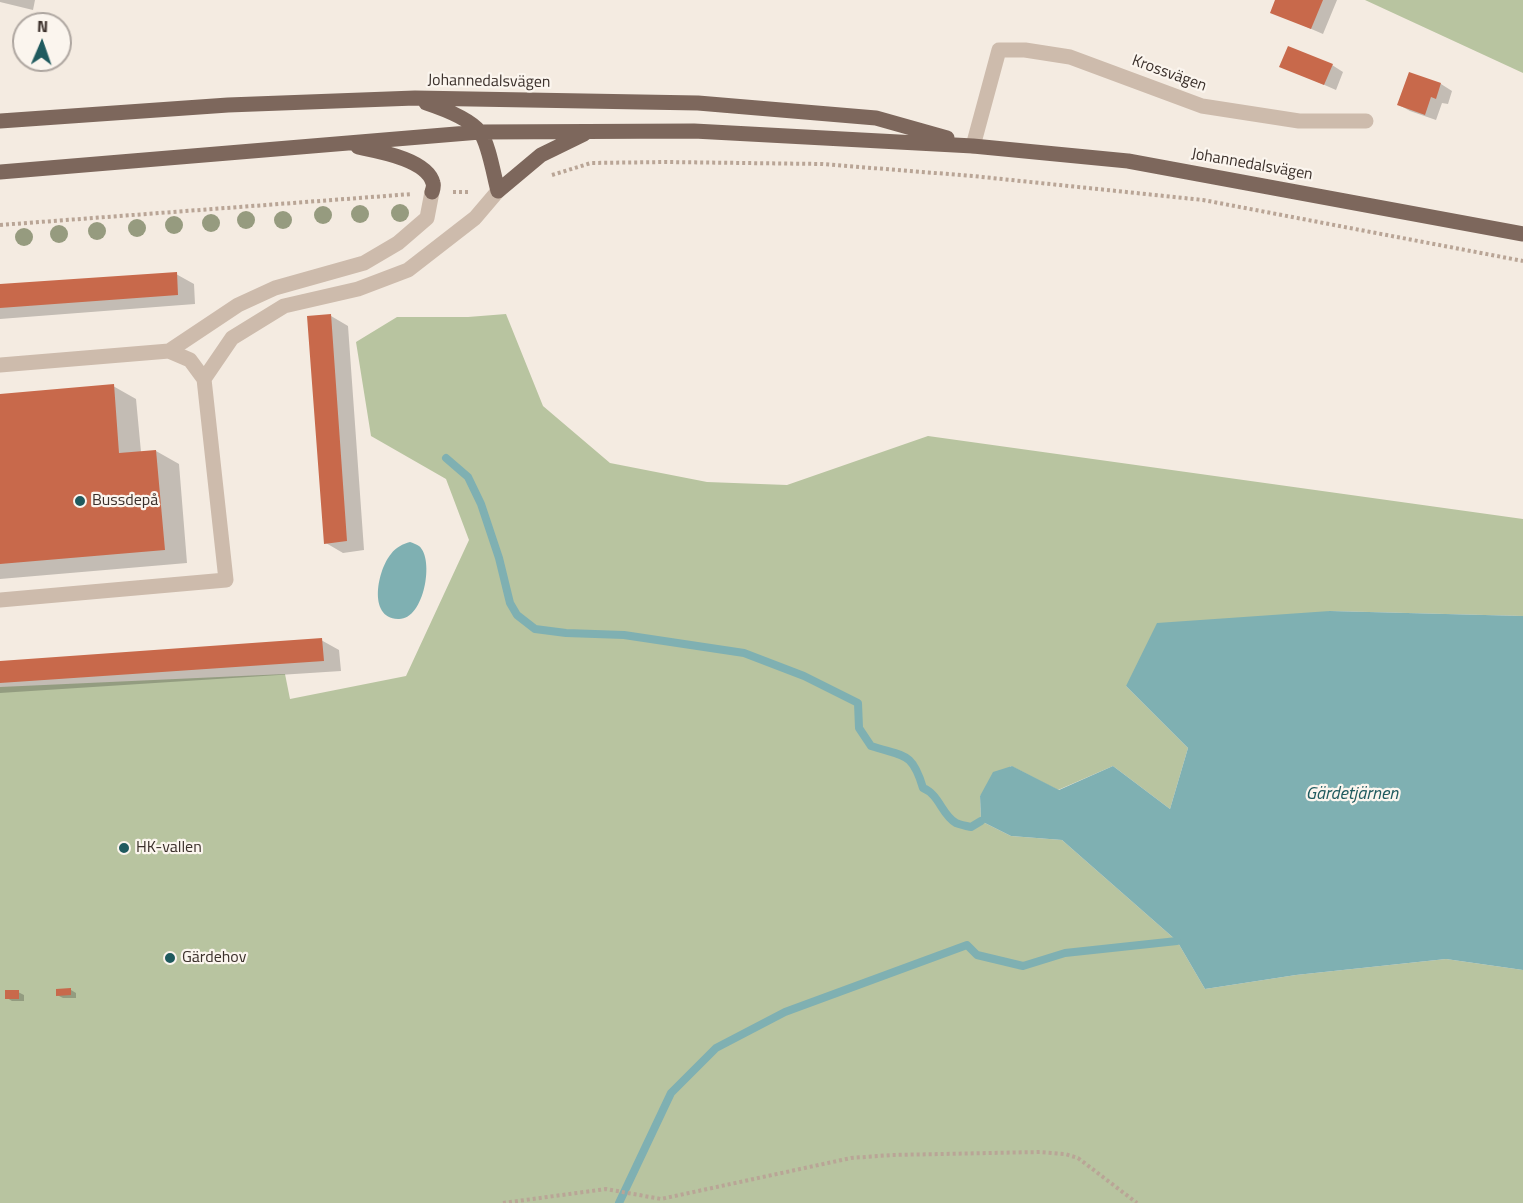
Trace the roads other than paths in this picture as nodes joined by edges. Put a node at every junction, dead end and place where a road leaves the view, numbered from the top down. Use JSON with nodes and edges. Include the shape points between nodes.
{"nodes":[{"id":1,"x":416,"y":98,"type":"junction"},
{"id":2,"x":0,"y":121,"type":"edge"},
{"id":3,"x":1366,"y":121,"type":"dead end"},
{"id":4,"x":480,"y":132,"type":"junction"},
{"id":5,"x":590,"y":132,"type":"junction"},
{"id":6,"x":340,"y":143,"type":"junction"},
{"id":7,"x":973,"y":146,"type":"junction"},
{"id":8,"x":0,"y":172,"type":"edge"},
{"id":9,"x":498,"y":191,"type":"junction"},
{"id":10,"x":432,"y":192,"type":"joint"},
{"id":11,"x":1523,"y":234,"type":"edge"},
{"id":12,"x":169,"y":351,"type":"junction"},
{"id":13,"x":0,"y":365,"type":"edge"},
{"id":14,"x":204,"y":379,"type":"junction"},
{"id":15,"x":0,"y":600,"type":"edge"}],
"edges":[{"from":1,"to":2,"type":"main road","name":"Johannedalsvägen","via":[[228,105]]},
{"from":1,"to":4,"type":"main road","via":[[453,113]]},
{"from":1,"to":7,"type":"main road","name":"Johannedalsvägen","via":[[698,103],[876,118]]},
{"from":3,"to":7,"type":"street","name":"Krossvägen","via":[[1299,121],[1202,106],[1070,57],[999,50]]},
{"from":4,"to":5,"type":"main road","name":"Johannedalsvägen"},
{"from":4,"to":6,"type":"main road","name":"Johannedalsvägen"},
{"from":4,"to":9,"type":"main road"},
{"from":5,"to":7,"type":"main road","name":"Johannedalsvägen","via":[[694,131]]},
{"from":5,"to":9,"type":"main road","via":[[542,154]]},
{"from":6,"to":8,"type":"main road","name":"Johannedalsvägen"},
{"from":6,"to":10,"type":"main road","via":[[399,155],[426,171],[433,182]]},
{"from":7,"to":11,"type":"main road","name":"Johannedalsvägen","via":[[1128,161]]},
{"from":9,"to":14,"type":"street","via":[[476,218],[408,270],[358,289],[284,306],[232,338]]},
{"from":10,"to":12,"type":"street","via":[[428,218],[398,243],[364,263],[275,288],[238,305]]},
{"from":12,"to":13,"type":"street"},
{"from":12,"to":14,"type":"street","via":[[190,360]]},
{"from":14,"to":15,"type":"street","via":[[226,580]]}]}
